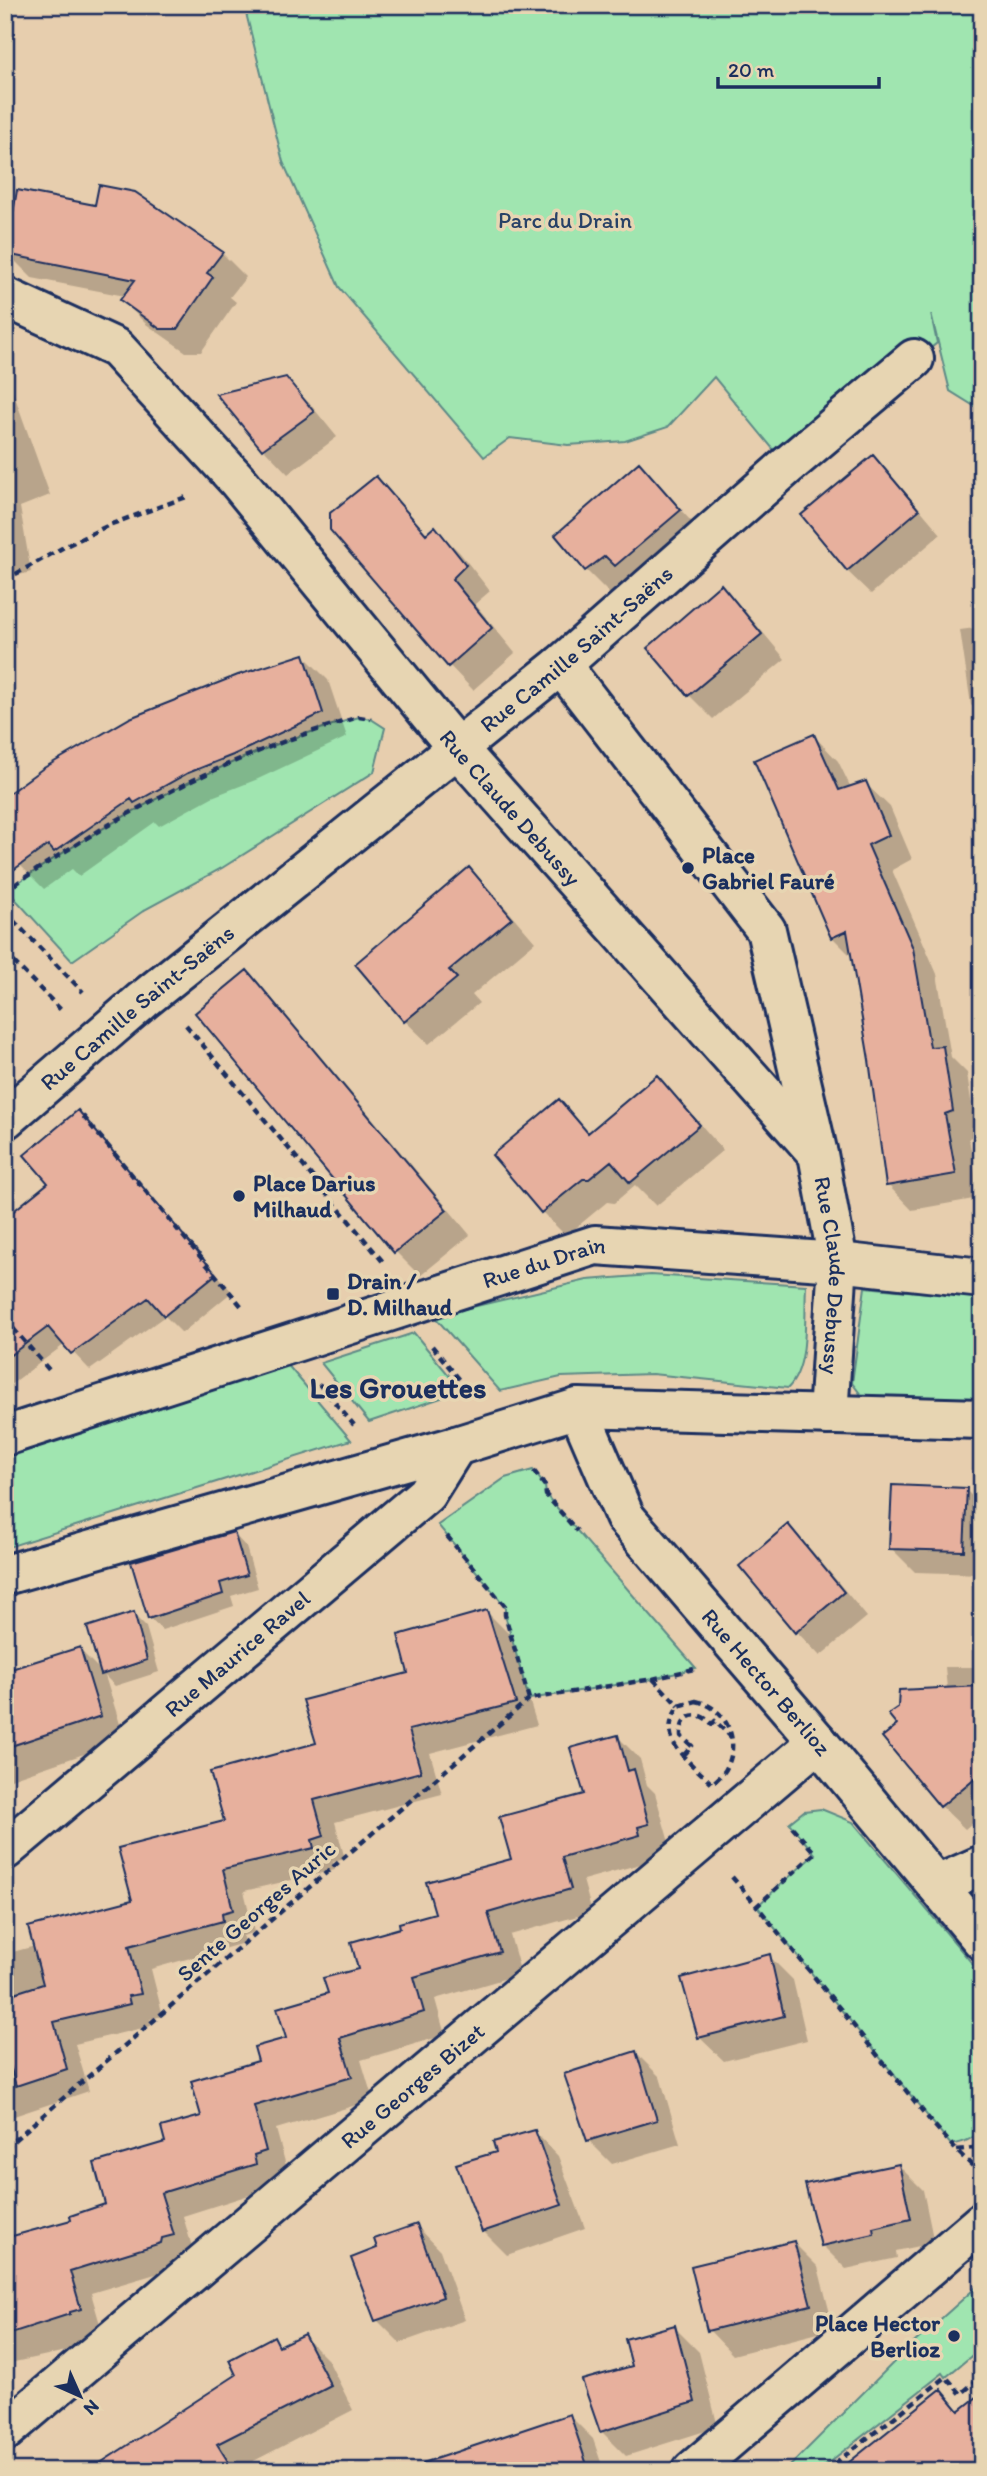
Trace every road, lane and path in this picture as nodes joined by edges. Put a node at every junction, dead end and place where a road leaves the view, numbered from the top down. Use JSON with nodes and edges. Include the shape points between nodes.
{"nodes":[{"id":1,"x":5,"y":296,"type":"edge"},
{"id":2,"x":914,"y":359,"type":"dead end"},
{"id":3,"x":192,"y":495,"type":"dead end"},
{"id":4,"x":5,"y":580,"type":"edge"},
{"id":5,"x":561,"y":665,"type":"junction"},
{"id":6,"x":378,"y":724,"type":"dead end"},
{"id":7,"x":457,"y":748,"type":"junction"},
{"id":8,"x":5,"y":888,"type":"edge"},
{"id":9,"x":5,"y":912,"type":"edge"},
{"id":10,"x":5,"y":953,"type":"edge"},
{"id":11,"x":85,"y":994,"type":"dead end"},
{"id":12,"x":143,"y":1000,"type":"junction"},
{"id":13,"x":62,"y":1010,"type":"dead end"},
{"id":14,"x":62,"y":1069,"type":"junction"},
{"id":15,"x":5,"y":1119,"type":"edge"},
{"id":16,"x":818,"y":1154,"type":"junction"},
{"id":17,"x":838,"y":1262,"type":"junction"},
{"id":18,"x":982,"y":1278,"type":"edge"},
{"id":19,"x":401,"y":1308,"type":"junction"},
{"id":20,"x":5,"y":1319,"type":"edge"},
{"id":21,"x":286,"y":1345,"type":"junction"},
{"id":22,"x":578,"y":1408,"type":"junction"},
{"id":23,"x":85,"y":1411,"type":"junction"},
{"id":24,"x":828,"y":1415,"type":"junction"},
{"id":25,"x":982,"y":1419,"type":"edge"},
{"id":26,"x":503,"y":1431,"type":"junction"},
{"id":27,"x":5,"y":1436,"type":"edge"},
{"id":28,"x":456,"y":1446,"type":"junction"},
{"id":29,"x":417,"y":1501,"type":"junction"},
{"id":30,"x":580,"y":1535,"type":"dead end"},
{"id":31,"x":5,"y":1575,"type":"edge"},
{"id":32,"x":688,"y":1659,"type":"dead end"},
{"id":33,"x":653,"y":1679,"type":"junction"},
{"id":34,"x":529,"y":1699,"type":"junction"},
{"id":35,"x":679,"y":1706,"type":"junction"},
{"id":36,"x":731,"y":1738,"type":"junction"},
{"id":37,"x":818,"y":1742,"type":"junction"},
{"id":38,"x":684,"y":1755,"type":"junction"},
{"id":39,"x":789,"y":1824,"type":"dead end"},
{"id":40,"x":5,"y":1850,"type":"edge"},
{"id":41,"x":982,"y":1865,"type":"edge"},
{"id":42,"x":726,"y":1871,"type":"dead end"},
{"id":43,"x":937,"y":1885,"type":"junction"},
{"id":44,"x":757,"y":1906,"type":"junction"},
{"id":45,"x":982,"y":1940,"type":"edge"},
{"id":46,"x":982,"y":2141,"type":"edge"},
{"id":47,"x":5,"y":2148,"type":"edge"},
{"id":48,"x":956,"y":2150,"type":"junction"},
{"id":49,"x":982,"y":2175,"type":"edge"},
{"id":50,"x":982,"y":2222,"type":"edge"},
{"id":51,"x":982,"y":2376,"type":"edge"},
{"id":52,"x":5,"y":2431,"type":"edge"},
{"id":53,"x":692,"y":2471,"type":"edge"},
{"id":54,"x":825,"y":2471,"type":"edge"}],
"edges":[{"from":1,"to":7,"type":"street","name":"Rue Claude Debussy","via":[[116,348],[222,463]]},
{"from":2,"to":5,"type":"street","name":"Rue Camille Saint-Saëns"},
{"from":3,"to":4,"type":"path","via":[[109,525]]},
{"from":5,"to":7,"type":"street","name":"Rue Camille Saint-Saëns"},
{"from":5,"to":16,"type":"street","via":[[766,930]]},
{"from":6,"to":8,"type":"path","via":[[359,717],[272,744],[195,778]]},
{"from":7,"to":12,"type":"street","name":"Rue Camille Saint-Saëns"},
{"from":7,"to":16,"type":"street","name":"Rue Claude Debussy"},
{"from":9,"to":11,"type":"path"},
{"from":10,"to":13,"type":"path"},
{"from":12,"to":14,"type":"street","name":"Rue Camille Saint-Saëns"},
{"from":12,"to":19,"type":"path","via":[[168,1031],[180,1019],[190,1030],[393,1274],[378,1278]]},
{"from":14,"to":15,"type":"street","name":"Rue Camille Saint-Saëns"},
{"from":14,"to":21,"type":"path","via":[[90,1100],[78,1110],[255,1322],[266,1318]]},
{"from":16,"to":17,"type":"street","name":"Rue Claude Debussy"},
{"from":17,"to":18,"type":"street","name":"Rue du Drain"},
{"from":17,"to":19,"type":"street","name":"Rue du Drain","via":[[595,1245]]},
{"from":17,"to":24,"type":"street","name":"Rue Claude Debussy"},
{"from":19,"to":21,"type":"street","name":"Rue du Drain"},
{"from":19,"to":26,"type":"path"},
{"from":20,"to":23,"type":"path"},
{"from":21,"to":23,"type":"street","name":"Rue du Drain"},
{"from":22,"to":24,"type":"street"},
{"from":22,"to":26,"type":"street"},
{"from":22,"to":37,"type":"street","name":"Rue Hector Berlioz","via":[[625,1517]]},
{"from":23,"to":27,"type":"street","name":"Rue du Drain"},
{"from":24,"to":25,"type":"street"},
{"from":26,"to":28,"type":"street"},
{"from":26,"to":30,"type":"path","via":[[545,1486],[546,1495]]},
{"from":28,"to":29,"type":"street","name":"Rue Maurice Ravel"},
{"from":28,"to":31,"type":"street"},
{"from":29,"to":34,"type":"path","via":[[505,1606]]},
{"from":29,"to":40,"type":"street","name":"Rue Maurice Ravel"},
{"from":32,"to":33,"type":"path","via":[[696,1668]]},
{"from":33,"to":34,"type":"path"},
{"from":33,"to":35,"type":"path"},
{"from":34,"to":47,"type":"path","name":"Sente Georges Auric"},
{"from":35,"to":36,"type":"path","via":[[696,1701],[710,1704],[726,1721]]},
{"from":35,"to":38,"type":"path","via":[[669,1733]]},
{"from":36,"to":38,"type":"path","via":[[728,1766],[712,1784]]},
{"from":36,"to":38,"type":"path","via":[[715,1721],[712,1724],[705,1716],[694,1714],[681,1729],[681,1736],[692,1746]]},
{"from":37,"to":43,"type":"street","name":"Rue Hector Berlioz"},
{"from":37,"to":52,"type":"street","name":"Rue Georges Bizet"},
{"from":39,"to":44,"type":"path","via":[[815,1853]]},
{"from":41,"to":43,"type":"street"},
{"from":42,"to":44,"type":"path"},
{"from":43,"to":45,"type":"street","name":"Rue Hector Berlioz"},
{"from":44,"to":48,"type":"path"},
{"from":46,"to":48,"type":"path","via":[[973,2148]]},
{"from":48,"to":49,"type":"path"},
{"from":50,"to":53,"type":"street"},
{"from":51,"to":54,"type":"path","via":[[961,2394],[946,2377]]}]}
